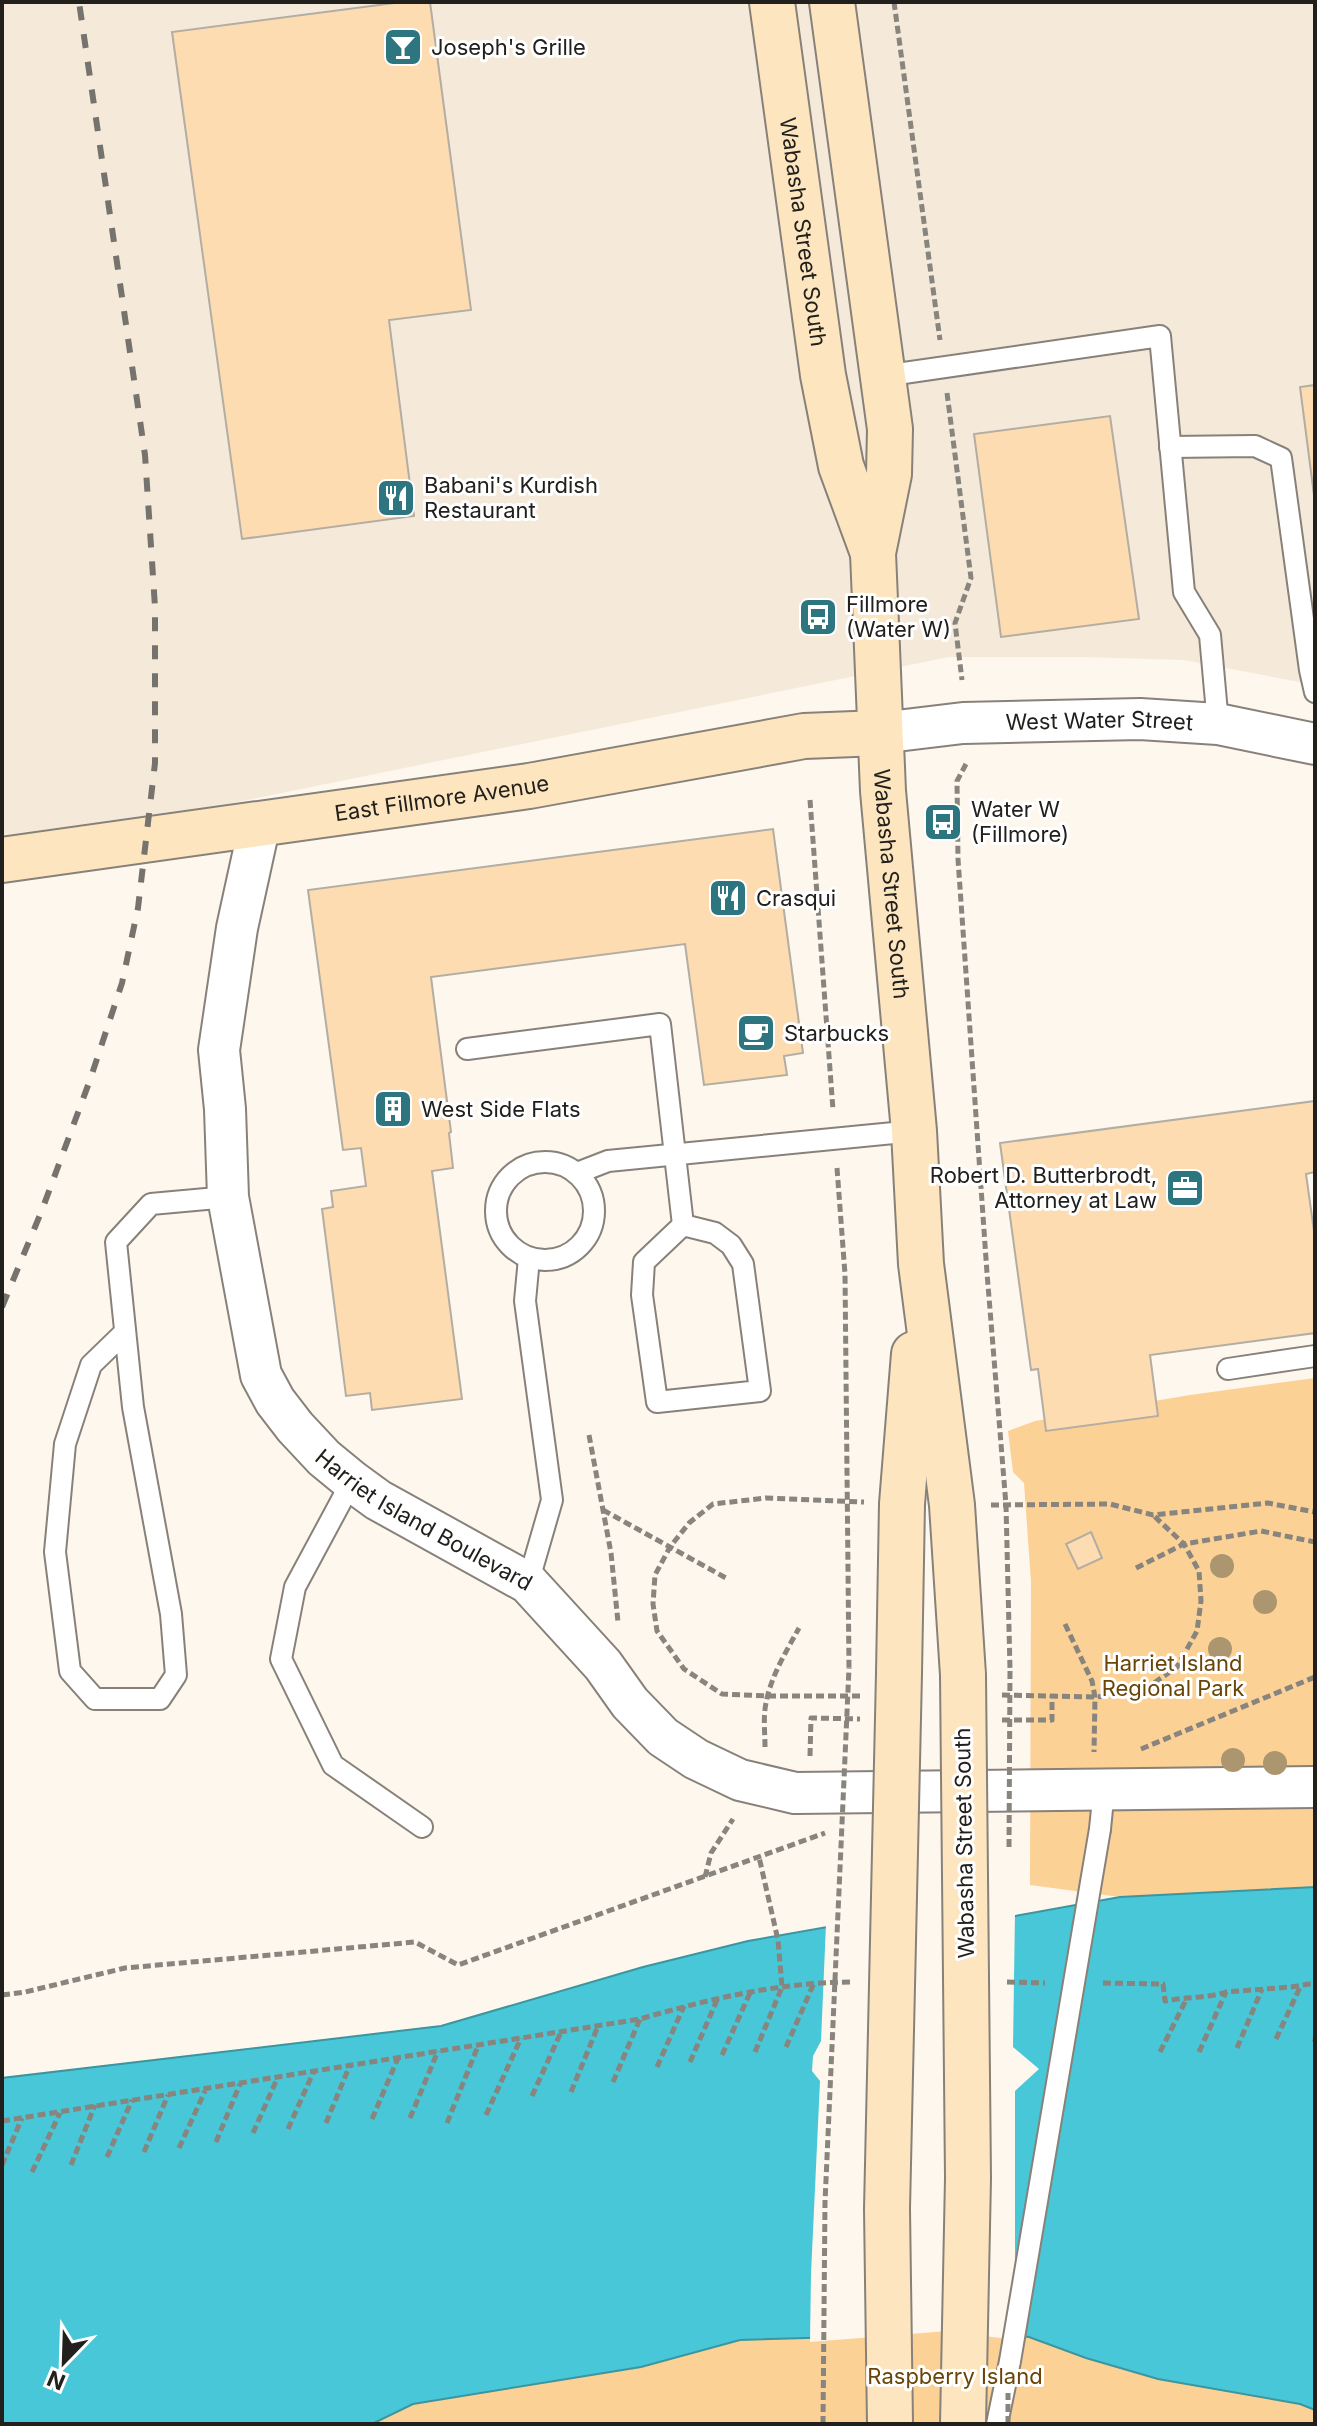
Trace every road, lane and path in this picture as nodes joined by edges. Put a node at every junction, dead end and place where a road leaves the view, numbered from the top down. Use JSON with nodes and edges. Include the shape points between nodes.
{"nodes":[{"id":1,"x":772,"y":2,"type":"edge"},
{"id":2,"x":832,"y":2,"type":"edge"},
{"id":3,"x":883,"y":376,"type":"junction"},
{"id":4,"x":1170,"y":447,"type":"junction"},
{"id":5,"x":873,"y":553,"type":"junction"},
{"id":6,"x":1315,"y":692,"type":"edge"},
{"id":7,"x":1218,"y":724,"type":"junction"},
{"id":8,"x":880,"y":733,"type":"junction"},
{"id":9,"x":1315,"y":744,"type":"edge"},
{"id":10,"x":966,"y":764,"type":"dead end"},
{"id":11,"x":260,"y":823,"type":"junction"},
{"id":12,"x":2,"y":860,"type":"edge"},
{"id":13,"x":467,"y":1049,"type":"dead end"},
{"id":14,"x":914,"y":1131,"type":"junction"},
{"id":15,"x":675,"y":1154,"type":"junction"},
{"id":16,"x":577,"y":1173,"type":"junction"},
{"id":17,"x":228,"y":1197,"type":"junction"},
{"id":18,"x":683,"y":1225,"type":"junction"},
{"id":19,"x":529,"y":1258,"type":"junction"},
{"id":20,"x":921,"y":1264,"type":"junction"},
{"id":21,"x":125,"y":1332,"type":"junction"},
{"id":22,"x":1315,"y":1356,"type":"edge"},
{"id":23,"x":1228,"y":1369,"type":"dead end"},
{"id":24,"x":589,"y":1435,"type":"dead end"},
{"id":25,"x":352,"y":1481,"type":"junction"},
{"id":26,"x":849,"y":1502,"type":"dead end"},
{"id":27,"x":1006,"y":1505,"type":"junction"},
{"id":28,"x":602,"y":1510,"type":"junction"},
{"id":29,"x":1315,"y":1512,"type":"edge"},
{"id":30,"x":1315,"y":1542,"type":"edge"},
{"id":31,"x":1136,"y":1568,"type":"dead end"},
{"id":32,"x":726,"y":1578,"type":"dead end"},
{"id":33,"x":528,"y":1583,"type":"junction"},
{"id":34,"x":1065,"y":1624,"type":"dead end"},
{"id":35,"x":619,"y":1627,"type":"dead end"},
{"id":36,"x":799,"y":1628,"type":"dead end"},
{"id":37,"x":1010,"y":1669,"type":"dead end"},
{"id":38,"x":1315,"y":1677,"type":"edge"},
{"id":39,"x":765,"y":1745,"type":"dead end"},
{"id":40,"x":1094,"y":1746,"type":"dead end"},
{"id":41,"x":1133,"y":1752,"type":"dead end"},
{"id":42,"x":795,"y":1756,"type":"dead end"},
{"id":43,"x":810,"y":1756,"type":"dead end"},
{"id":44,"x":755,"y":1784,"type":"junction"},
{"id":45,"x":1315,"y":1787,"type":"edge"},
{"id":46,"x":1104,"y":1789,"type":"junction"},
{"id":47,"x":853,"y":1826,"type":"dead end"},
{"id":48,"x":422,"y":1827,"type":"dead end"},
{"id":49,"x":759,"y":1857,"type":"junction"},
{"id":50,"x":705,"y":1877,"type":"junction"},
{"id":51,"x":1302,"y":1984,"type":"dead end"},
{"id":52,"x":782,"y":1987,"type":"junction"},
{"id":53,"x":1262,"y":1989,"type":"dead end"},
{"id":54,"x":1226,"y":1992,"type":"dead end"},
{"id":55,"x":750,"y":1993,"type":"junction"},
{"id":56,"x":2,"y":1995,"type":"edge"},
{"id":57,"x":1188,"y":1996,"type":"dead end"},
{"id":58,"x":717,"y":1999,"type":"junction"},
{"id":59,"x":684,"y":2006,"type":"junction"},
{"id":60,"x":640,"y":2019,"type":"junction"},
{"id":61,"x":598,"y":2026,"type":"junction"},
{"id":62,"x":561,"y":2031,"type":"junction"},
{"id":63,"x":521,"y":2038,"type":"junction"},
{"id":64,"x":1276,"y":2039,"type":"dead end"},
{"id":65,"x":478,"y":2045,"type":"junction"},
{"id":66,"x":786,"y":2047,"type":"dead end"},
{"id":67,"x":1237,"y":2048,"type":"dead end"},
{"id":68,"x":438,"y":2051,"type":"junction"},
{"id":69,"x":755,"y":2052,"type":"dead end"},
{"id":70,"x":1160,"y":2052,"type":"dead end"},
{"id":71,"x":1199,"y":2052,"type":"dead end"},
{"id":72,"x":722,"y":2055,"type":"dead end"},
{"id":73,"x":398,"y":2058,"type":"junction"},
{"id":74,"x":690,"y":2062,"type":"dead end"},
{"id":75,"x":350,"y":2065,"type":"junction"},
{"id":76,"x":657,"y":2067,"type":"dead end"},
{"id":77,"x":313,"y":2073,"type":"junction"},
{"id":78,"x":277,"y":2079,"type":"junction"},
{"id":79,"x":613,"y":2082,"type":"dead end"},
{"id":80,"x":240,"y":2084,"type":"junction"},
{"id":81,"x":205,"y":2090,"type":"junction"},
{"id":82,"x":571,"y":2092,"type":"dead end"},
{"id":83,"x":168,"y":2095,"type":"junction"},
{"id":84,"x":532,"y":2096,"type":"dead end"},
{"id":85,"x":132,"y":2100,"type":"junction"},
{"id":86,"x":95,"y":2105,"type":"junction"},
{"id":87,"x":60,"y":2113,"type":"junction"},
{"id":88,"x":486,"y":2115,"type":"dead end"},
{"id":89,"x":22,"y":2118,"type":"junction"},
{"id":90,"x":410,"y":2118,"type":"dead end"},
{"id":91,"x":372,"y":2119,"type":"dead end"},
{"id":92,"x":2,"y":2121,"type":"edge"},
{"id":93,"x":326,"y":2123,"type":"dead end"},
{"id":94,"x":447,"y":2123,"type":"dead end"},
{"id":95,"x":288,"y":2129,"type":"dead end"},
{"id":96,"x":253,"y":2133,"type":"dead end"},
{"id":97,"x":216,"y":2142,"type":"dead end"},
{"id":98,"x":179,"y":2148,"type":"dead end"},
{"id":99,"x":144,"y":2152,"type":"dead end"},
{"id":100,"x":107,"y":2157,"type":"dead end"},
{"id":101,"x":2,"y":2165,"type":"edge"},
{"id":102,"x":71,"y":2165,"type":"dead end"},
{"id":103,"x":32,"y":2172,"type":"dead end"},
{"id":104,"x":823,"y":2424,"type":"edge"},
{"id":105,"x":890,"y":2424,"type":"edge"},
{"id":106,"x":963,"y":2424,"type":"edge"},
{"id":107,"x":997,"y":2424,"type":"edge"}],
"edges":[{"from":1,"to":5,"type":"main road","name":"Wabasha Street South","via":[[823,375],[841,466]]},
{"from":2,"to":3,"type":"main road","name":"Wabasha Street South"},
{"from":3,"to":4,"type":"lane","via":[[1160,336]]},
{"from":3,"to":5,"type":"main road","name":"Wabasha Street South","via":[[889,474]]},
{"from":4,"to":6,"type":"lane","via":[[1255,446],[1281,458]]},
{"from":4,"to":7,"type":"lane","via":[[1184,592],[1210,635]]},
{"from":5,"to":8,"type":"main road","name":"Wabasha Street South"},
{"from":7,"to":8,"type":"street","name":"West Water Street","via":[[1058,719]]},
{"from":7,"to":9,"type":"street","name":"West Water Street"},
{"from":8,"to":11,"type":"main road","name":"East Fillmore Avenue","via":[[804,736],[529,786]]},
{"from":8,"to":14,"type":"main road","name":"Wabasha Street South"},
{"from":10,"to":27,"type":"path","via":[[957,781],[958,859]]},
{"from":11,"to":12,"type":"main road","name":"East Fillmore Avenue"},
{"from":11,"to":17,"type":"street","name":"Harriet Island Boulevard","via":[[219,1050]]},
{"from":13,"to":15,"type":"lane","via":[[660,1024]]},
{"from":14,"to":15,"type":"lane"},
{"from":14,"to":20,"type":"main road","name":"Wabasha Street South"},
{"from":15,"to":16,"type":"lane","via":[[608,1161]]},
{"from":15,"to":18,"type":"lane"},
{"from":16,"to":19,"type":"lane","via":[[593,1203],[588,1235],[562,1257]]},
{"from":16,"to":19,"type":"lane","via":[[563,1165],[532,1163],[506,1180],[498,1194],[497,1225],[504,1239]]},
{"from":17,"to":21,"type":"lane","via":[[151,1204],[116,1242]]},
{"from":17,"to":25,"type":"street","name":"Harriet Island Boulevard","via":[[261,1375],[295,1427]]},
{"from":18,"to":18,"type":"lane","via":[[715,1233],[743,1264],[760,1391],[657,1402],[642,1295],[644,1262]]},
{"from":19,"to":33,"type":"lane","via":[[525,1301],[552,1500]]},
{"from":20,"to":105,"type":"main road","name":"Wabasha Street South","bridge":true,"via":[[902,1504],[887,2209]]},
{"from":20,"to":106,"type":"main road","name":"Wabasha Street South","bridge":true,"via":[[952,1505],[963,1675],[968,2178]]},
{"from":21,"to":21,"type":"lane","via":[[133,1407],[171,1614],[176,1675],[160,1699],[95,1699],[70,1671],[55,1552],[65,1444],[91,1365]]},
{"from":22,"to":23,"type":"lane"},
{"from":24,"to":28,"type":"path"},
{"from":25,"to":33,"type":"street","name":"Harriet Island Boulevard"},
{"from":25,"to":48,"type":"lane","via":[[295,1587],[281,1659],[333,1765]]},
{"from":26,"to":104,"type":"path","bridge":true,"via":[[849,1668],[825,2202]]},
{"from":27,"to":29,"type":"path","via":[[1110,1504],[1153,1515],[1268,1503]]},
{"from":27,"to":37,"type":"path"},
{"from":28,"to":32,"type":"path"},
{"from":28,"to":35,"type":"path"},
{"from":30,"to":31,"type":"path","via":[[1261,1531],[1184,1544]]},
{"from":33,"to":44,"type":"street","name":"Harriet Island Boulevard","via":[[663,1737],[696,1759]]},
{"from":34,"to":40,"type":"path","via":[[1092,1681]]},
{"from":36,"to":39,"type":"path","via":[[770,1687]]},
{"from":38,"to":41,"type":"path"},
{"from":42,"to":43,"type":"path"},
{"from":44,"to":46,"type":"street","name":"Harriet Island Boulevard","via":[[795,1793]]},
{"from":44,"to":50,"type":"path","via":[[711,1853]]},
{"from":45,"to":46,"type":"street","name":"Harriet Island Boulevard"},
{"from":46,"to":107,"type":"lane","bridge":true},
{"from":47,"to":49,"type":"path"},
{"from":49,"to":50,"type":"path"},
{"from":49,"to":52,"type":"path","via":[[778,1940]]},
{"from":50,"to":56,"type":"path","via":[[458,1965],[415,1942],[125,1968]]},
{"from":51,"to":64,"type":"path"},
{"from":52,"to":55,"type":"path"},
{"from":52,"to":66,"type":"path","via":[[814,1982]]},
{"from":52,"to":69,"type":"path"},
{"from":53,"to":67,"type":"path"},
{"from":54,"to":71,"type":"path"},
{"from":55,"to":58,"type":"path"},
{"from":55,"to":72,"type":"path"},
{"from":57,"to":70,"type":"path"},
{"from":58,"to":59,"type":"path"},
{"from":58,"to":74,"type":"path"},
{"from":59,"to":60,"type":"path"},
{"from":59,"to":76,"type":"path"},
{"from":60,"to":61,"type":"path"},
{"from":60,"to":79,"type":"path"},
{"from":61,"to":62,"type":"path"},
{"from":61,"to":82,"type":"path"},
{"from":62,"to":63,"type":"path"},
{"from":62,"to":84,"type":"path"},
{"from":63,"to":65,"type":"path"},
{"from":63,"to":88,"type":"path"},
{"from":65,"to":68,"type":"path"},
{"from":65,"to":94,"type":"path"},
{"from":68,"to":73,"type":"path"},
{"from":68,"to":90,"type":"path"},
{"from":73,"to":75,"type":"path"},
{"from":73,"to":91,"type":"path"},
{"from":75,"to":77,"type":"path"},
{"from":75,"to":93,"type":"path"},
{"from":77,"to":78,"type":"path"},
{"from":77,"to":95,"type":"path"},
{"from":78,"to":80,"type":"path"},
{"from":78,"to":96,"type":"path"},
{"from":80,"to":81,"type":"path"},
{"from":80,"to":97,"type":"path"},
{"from":81,"to":83,"type":"path"},
{"from":81,"to":98,"type":"path"},
{"from":83,"to":85,"type":"path"},
{"from":83,"to":99,"type":"path"},
{"from":85,"to":86,"type":"path"},
{"from":85,"to":100,"type":"path"},
{"from":86,"to":87,"type":"path"},
{"from":86,"to":102,"type":"path"},
{"from":87,"to":89,"type":"path"},
{"from":87,"to":103,"type":"path"},
{"from":89,"to":92,"type":"path"},
{"from":89,"to":101,"type":"path"}]}
